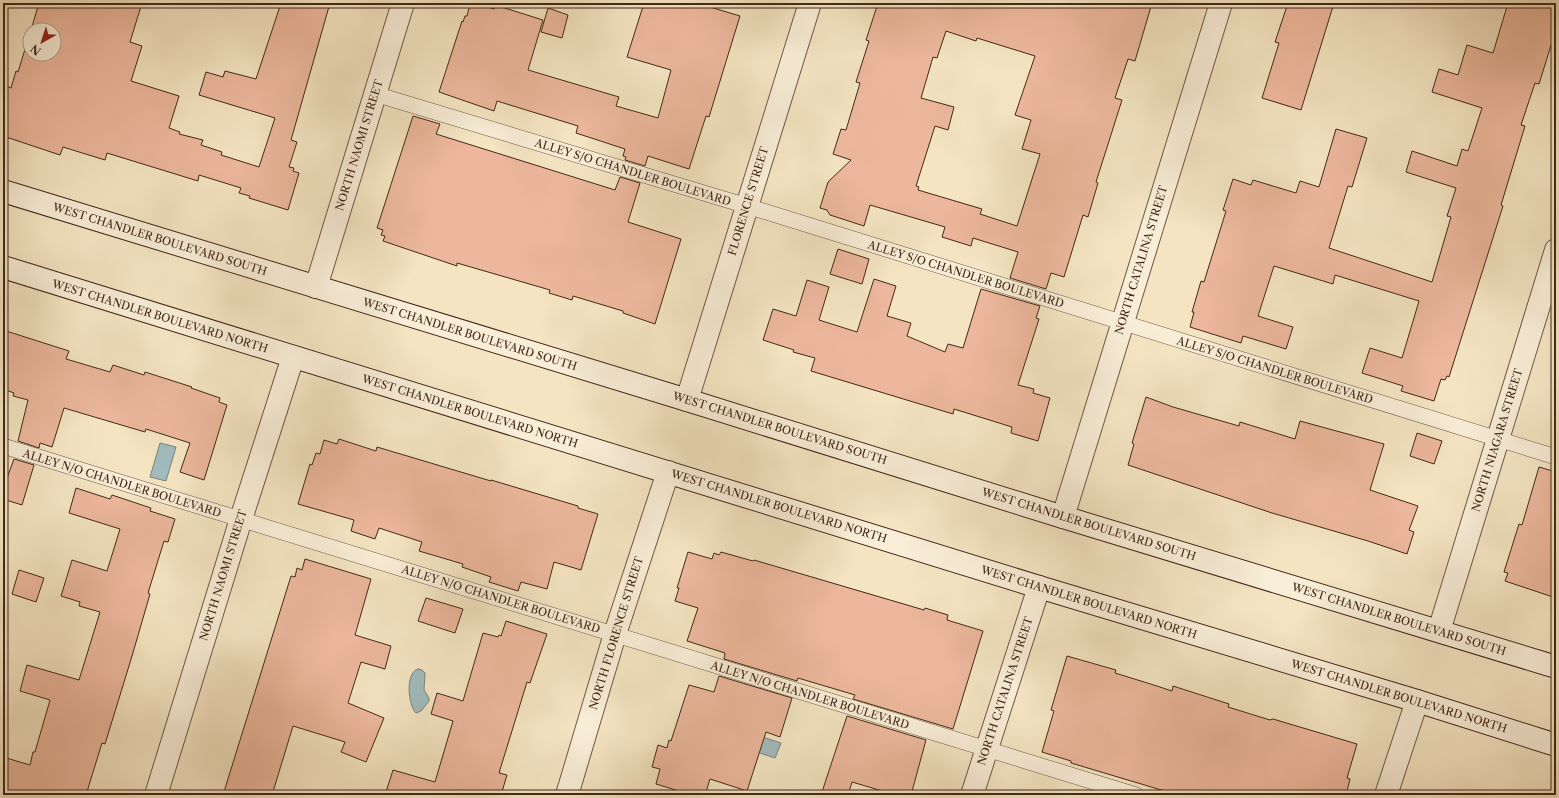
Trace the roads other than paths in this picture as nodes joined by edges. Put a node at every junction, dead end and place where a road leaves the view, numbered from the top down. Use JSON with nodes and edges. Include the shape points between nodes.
{"nodes":[{"id":1,"x":403,"y":3,"type":"edge"},
{"id":2,"x":810,"y":3,"type":"edge"},
{"id":3,"x":1221,"y":3,"type":"edge"},
{"id":4,"x":375,"y":94,"type":"junction"},
{"id":5,"x":3,"y":191,"type":"edge"},
{"id":6,"x":747,"y":206,"type":"junction"},
{"id":7,"x":1556,"y":250,"type":"edge"},
{"id":8,"x":3,"y":267,"type":"edge"},
{"id":9,"x":316,"y":287,"type":"junction"},
{"id":10,"x":1122,"y":322,"type":"junction"},
{"id":11,"x":293,"y":357,"type":"junction"},
{"id":12,"x":687,"y":400,"type":"junction"},
{"id":13,"x":1498,"y":439,"type":"junction"},
{"id":14,"x":3,"y":446,"type":"edge"},
{"id":15,"x":1556,"y":457,"type":"edge"},
{"id":16,"x":668,"y":472,"type":"junction"},
{"id":17,"x":1063,"y":517,"type":"junction"},
{"id":18,"x":240,"y":519,"type":"junction"},
{"id":19,"x":1039,"y":587,"type":"junction"},
{"id":20,"x":1439,"y":631,"type":"junction"},
{"id":21,"x":615,"y":634,"type":"junction"},
{"id":22,"x":1556,"y":667,"type":"edge"},
{"id":23,"x":1418,"y":701,"type":"junction"},
{"id":24,"x":1556,"y":745,"type":"edge"},
{"id":25,"x":986,"y":748,"type":"junction"},
{"id":26,"x":156,"y":795,"type":"edge"},
{"id":27,"x":567,"y":795,"type":"edge"},
{"id":28,"x":972,"y":795,"type":"edge"},
{"id":29,"x":1136,"y":795,"type":"edge"},
{"id":30,"x":1386,"y":795,"type":"edge"}],
"edges":[{"from":1,"to":4,"type":"main road","name":"NORTH NAOMI STREET"},
{"from":2,"to":6,"type":"main road","name":"FLORENCE STREET"},
{"from":3,"to":10,"type":"main road","name":"NORTH CATALINA STREET"},
{"from":4,"to":6,"type":"lane","name":"ALLEY S/O CHANDLER BOULEVARD"},
{"from":4,"to":9,"type":"main road","name":"NORTH NAOMI STREET"},
{"from":5,"to":9,"type":"main road","name":"WEST CHANDLER BOULEVARD SOUTH"},
{"from":6,"to":10,"type":"lane","name":"ALLEY S/O CHANDLER BOULEVARD"},
{"from":6,"to":12,"type":"main road","name":"FLORENCE STREET"},
{"from":7,"to":13,"type":"main road","name":"NORTH NIAGARA STREET"},
{"from":8,"to":11,"type":"main road","name":"WEST CHANDLER BOULEVARD NORTH"},
{"from":9,"to":12,"type":"main road","name":"WEST CHANDLER BOULEVARD SOUTH"},
{"from":10,"to":13,"type":"lane","name":"ALLEY S/O CHANDLER BOULEVARD"},
{"from":10,"to":17,"type":"main road","name":"NORTH CATALINA STREET"},
{"from":11,"to":16,"type":"main road","name":"WEST CHANDLER BOULEVARD NORTH"},
{"from":11,"to":18,"type":"main road","name":"NORTH NAOMI STREET"},
{"from":12,"to":17,"type":"main road","name":"WEST CHANDLER BOULEVARD SOUTH"},
{"from":13,"to":15,"type":"lane","name":"ALLEY S/O CHANDLER BOULEVARD"},
{"from":13,"to":20,"type":"main road","name":"NORTH NIAGARA STREET"},
{"from":14,"to":18,"type":"lane","name":"ALLEY N/O CHANDLER BOULEVARD"},
{"from":16,"to":19,"type":"main road","name":"WEST CHANDLER BOULEVARD NORTH"},
{"from":16,"to":21,"type":"main road","name":"NORTH FLORENCE STREET"},
{"from":17,"to":20,"type":"main road","name":"WEST CHANDLER BOULEVARD SOUTH"},
{"from":18,"to":21,"type":"lane","name":"ALLEY N/O CHANDLER BOULEVARD"},
{"from":18,"to":26,"type":"main road","name":"NORTH NAOMI STREET"},
{"from":19,"to":23,"type":"main road","name":"WEST CHANDLER BOULEVARD NORTH"},
{"from":19,"to":25,"type":"main road","name":"NORTH CATALINA STREET"},
{"from":20,"to":22,"type":"main road","name":"WEST CHANDLER BOULEVARD SOUTH"},
{"from":21,"to":25,"type":"lane","name":"ALLEY N/O CHANDLER BOULEVARD"},
{"from":21,"to":27,"type":"main road","name":"NORTH FLORENCE STREET"},
{"from":23,"to":24,"type":"main road","name":"WEST CHANDLER BOULEVARD NORTH"},
{"from":23,"to":30,"type":"main road"},
{"from":25,"to":28,"type":"main road","name":"NORTH CATALINA STREET"},
{"from":25,"to":29,"type":"lane","name":"ALLEY N/O CHANDLER BOULEVARD"}]}
